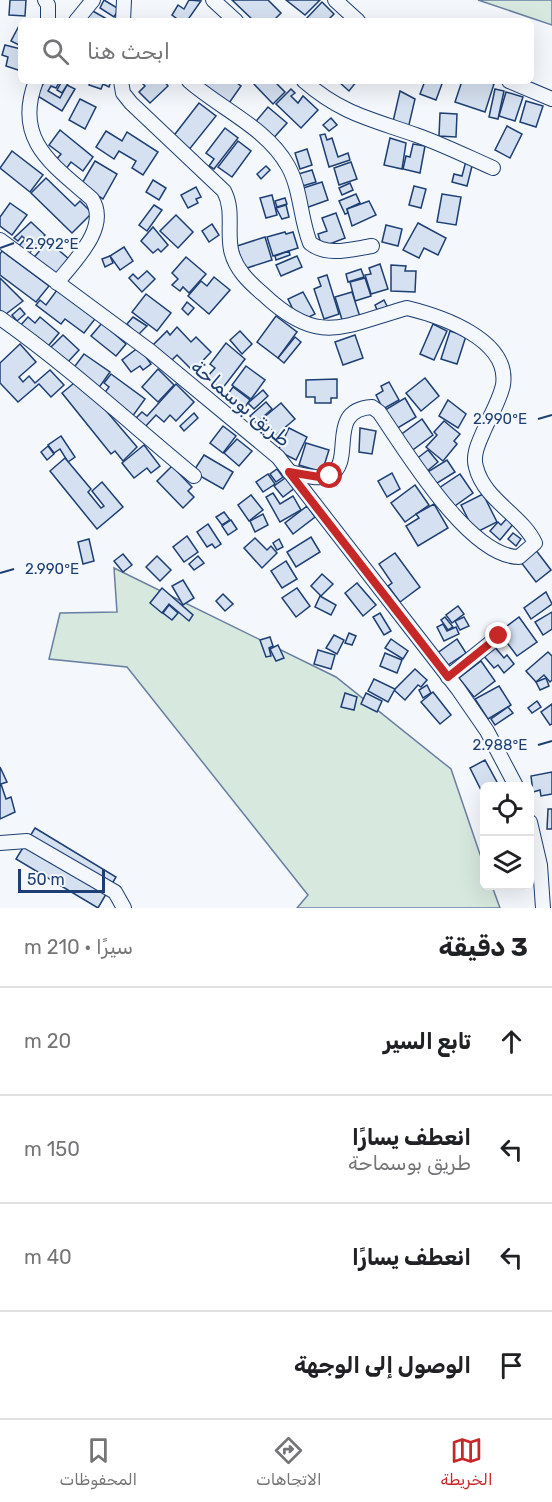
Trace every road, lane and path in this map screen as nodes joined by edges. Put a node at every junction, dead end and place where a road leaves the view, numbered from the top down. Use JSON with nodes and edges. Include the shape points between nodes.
{"nodes":[{"id":1,"x":45,"y":0,"type":"edge"},
{"id":2,"x":93,"y":0,"type":"edge"},
{"id":3,"x":124,"y":0,"type":"edge"},
{"id":4,"x":213,"y":0,"type":"edge"},
{"id":5,"x":335,"y":0,"type":"edge"},
{"id":6,"x":48,"y":18,"type":"edge"},
{"id":7,"x":78,"y":18,"type":"edge"},
{"id":8,"x":125,"y":18,"type":"edge"},
{"id":9,"x":233,"y":18,"type":"edge"},
{"id":10,"x":355,"y":18,"type":"edge"},
{"id":11,"x":35,"y":84,"type":"edge"},
{"id":12,"x":122,"y":84,"type":"edge"},
{"id":13,"x":193,"y":84,"type":"edge"},
{"id":14,"x":307,"y":84,"type":"edge"},
{"id":15,"x":516,"y":84,"type":"edge"},
{"id":16,"x":552,"y":99,"type":"edge"},
{"id":17,"x":493,"y":168,"type":"dead end"},
{"id":18,"x":0,"y":240,"type":"edge"},
{"id":19,"x":372,"y":246,"type":"dead end"},
{"id":20,"x":57,"y":283,"type":"junction"},
{"id":21,"x":0,"y":318,"type":"edge"},
{"id":22,"x":289,"y":472,"type":"junction"},
{"id":23,"x":194,"y":476,"type":"dead end"},
{"id":24,"x":499,"y":636,"type":"dead end"},
{"id":25,"x":448,"y":677,"type":"junction"},
{"id":26,"x":514,"y":782,"type":"edge"},
{"id":27,"x":533,"y":836,"type":"edge"},
{"id":28,"x":0,"y":843,"type":"edge"},
{"id":29,"x":124,"y":908,"type":"edge"},
{"id":30,"x":543,"y":908,"type":"edge"}],
"edges":[{"from":1,"to":6,"type":"street"},
{"from":2,"to":7,"type":"street"},
{"from":3,"to":8,"type":"street"},
{"from":4,"to":9,"type":"street"},
{"from":5,"to":10,"type":"street"},
{"from":11,"to":20,"type":"street","via":[[28,113],[30,132],[38,148],[98,209],[93,234]]},
{"from":12,"to":22,"type":"street","via":[[131,104],[224,191],[230,202],[231,249],[236,264],[248,281],[283,313],[302,324],[341,328],[407,308],[471,331],[487,346],[500,363],[503,386],[476,451],[475,467],[498,503],[535,543],[519,557],[508,557],[475,538],[372,407],[352,413],[346,424],[338,468],[330,476]]},
{"from":13,"to":19,"type":"street","via":[[279,153],[294,181],[310,243],[335,251]]},
{"from":14,"to":17,"type":"street","via":[[347,112],[418,136]]},
{"from":15,"to":16,"type":"street"},
{"from":18,"to":20,"type":"street","name":"طريق بوسماحة"},
{"from":20,"to":22,"type":"street","name":"طريق بوسماحة","via":[[150,351],[278,457]]},
{"from":21,"to":23,"type":"street","via":[[80,378]]},
{"from":22,"to":25,"type":"street","name":"طريق بوسماحة"},
{"from":24,"to":25,"type":"street"},
{"from":25,"to":26,"type":"street","name":"طريق بوسماحة","via":[[487,731]]},
{"from":27,"to":30,"type":"street"},
{"from":28,"to":29,"type":"street","via":[[27,841],[115,892]]}]}
